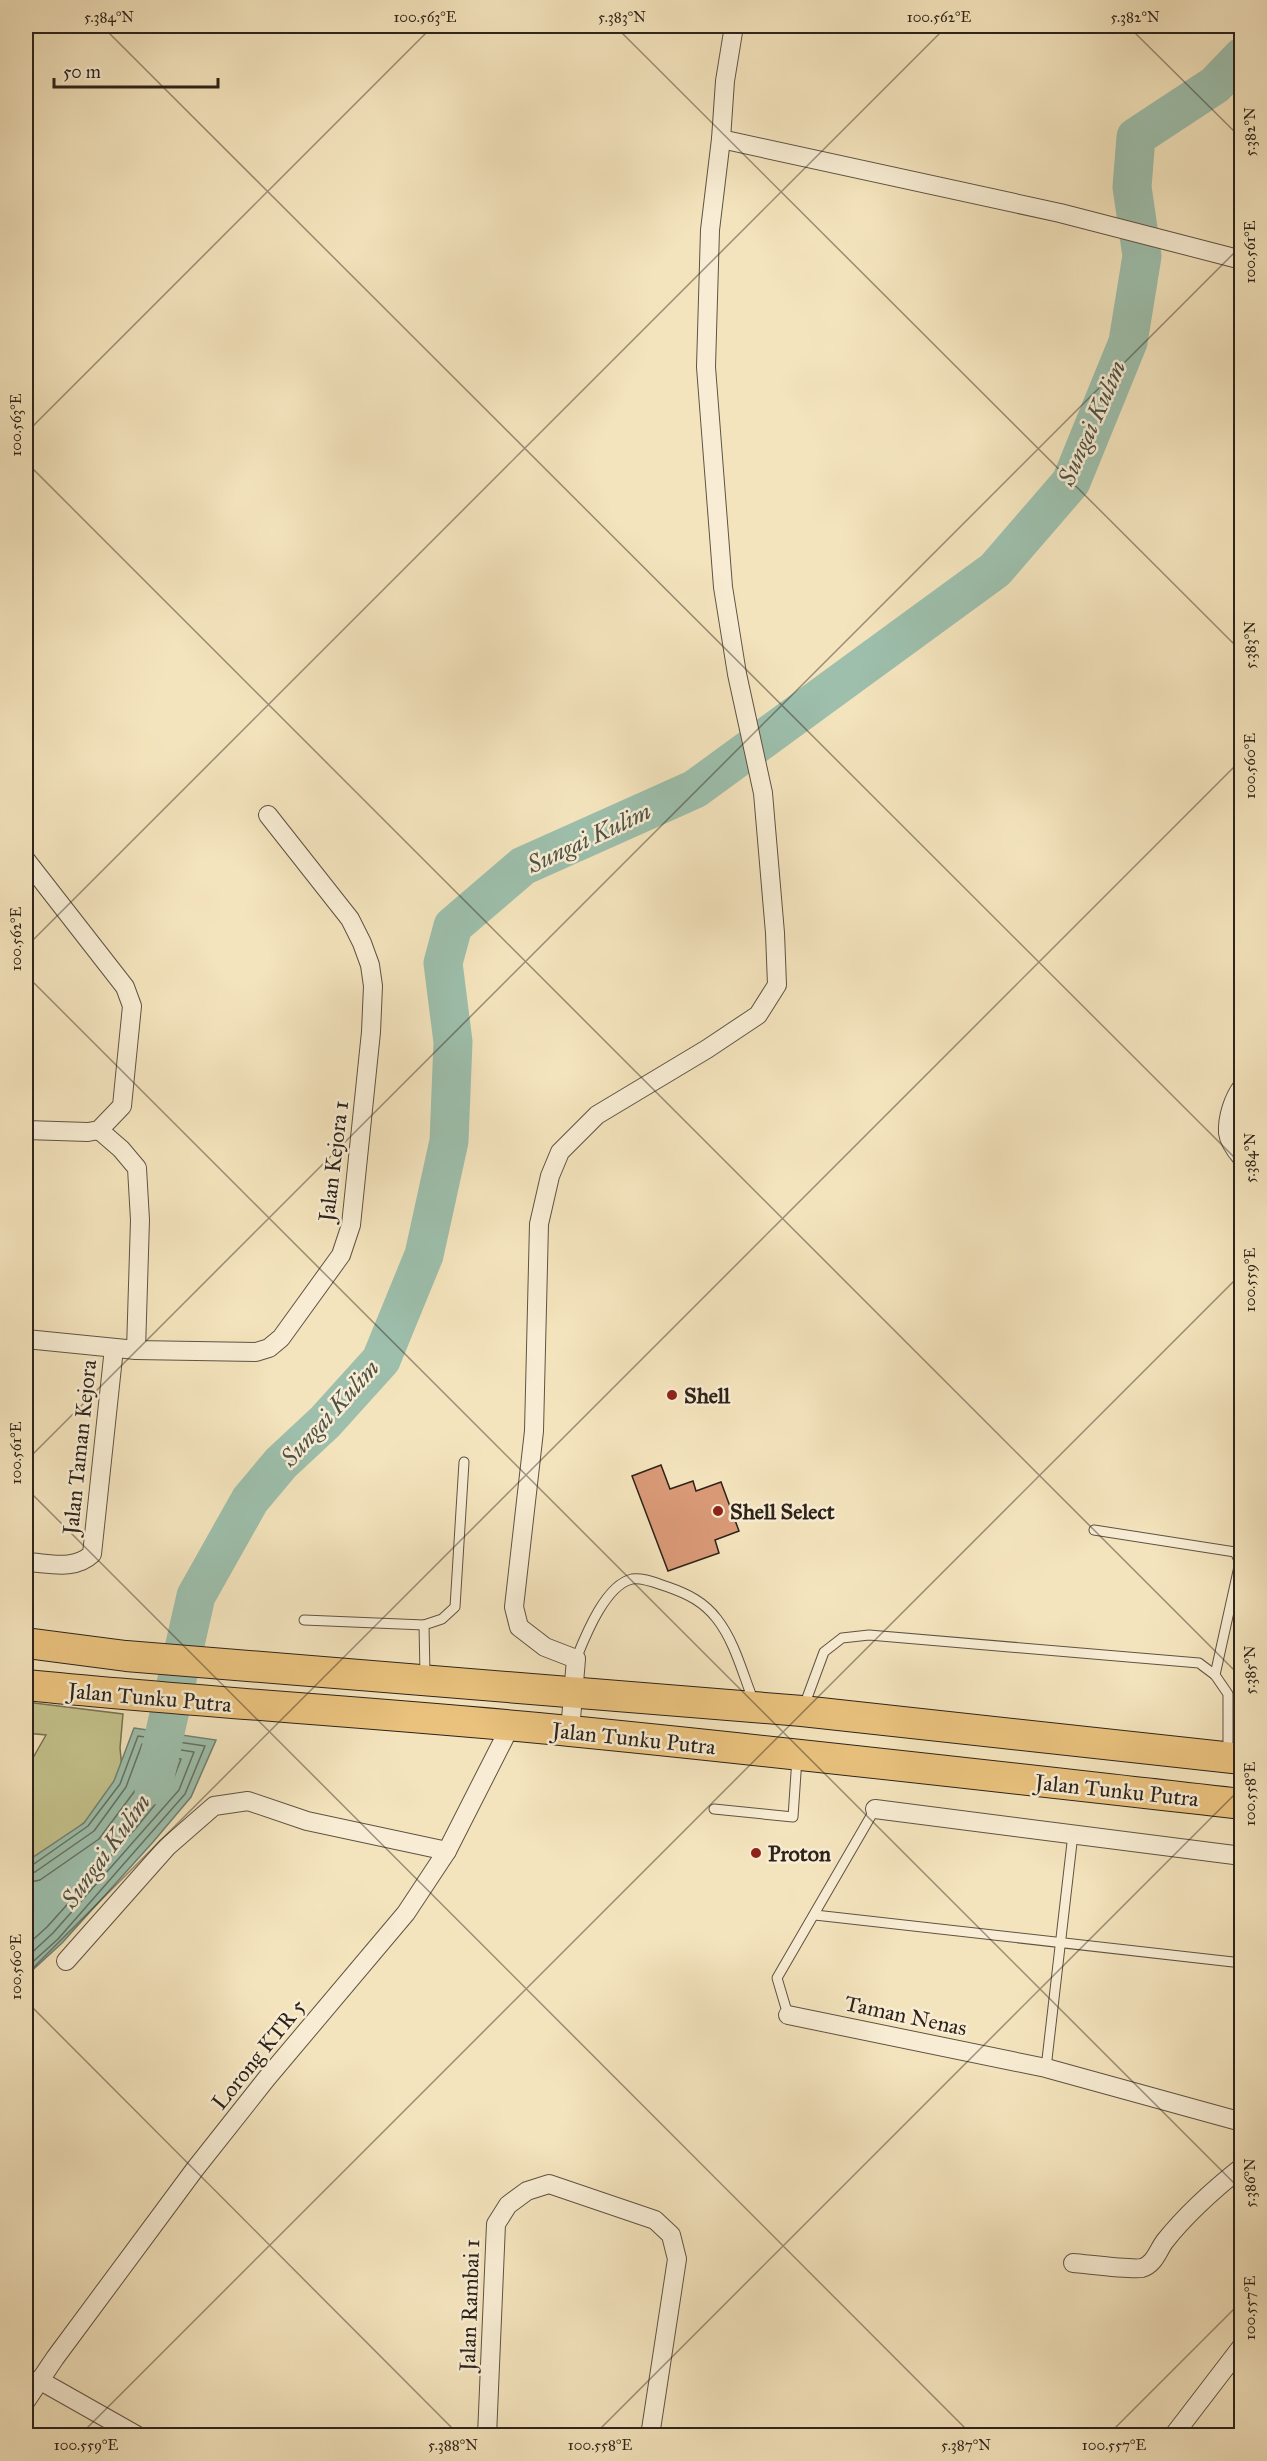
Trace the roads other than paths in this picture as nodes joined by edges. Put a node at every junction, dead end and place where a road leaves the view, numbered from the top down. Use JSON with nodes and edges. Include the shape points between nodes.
{"nodes":[{"id":1,"x":734,"y":26,"type":"edge"},
{"id":2,"x":721,"y":139,"type":"junction"},
{"id":3,"x":1242,"y":260,"type":"edge"},
{"id":4,"x":268,"y":815,"type":"dead end"},
{"id":5,"x":26,"y":860,"type":"edge"},
{"id":6,"x":1242,"y":1087,"type":"edge"},
{"id":7,"x":26,"y":1130,"type":"edge"},
{"id":8,"x":99,"y":1130,"type":"junction"},
{"id":9,"x":1242,"y":1158,"type":"edge"},
{"id":10,"x":26,"y":1339,"type":"edge"},
{"id":11,"x":114,"y":1348,"type":"junction"},
{"id":12,"x":136,"y":1350,"type":"junction"},
{"id":13,"x":464,"y":1462,"type":"dead end"},
{"id":14,"x":1094,"y":1530,"type":"dead end"},
{"id":15,"x":26,"y":1562,"type":"edge"},
{"id":16,"x":304,"y":1620,"type":"dead end"},
{"id":17,"x":424,"y":1625,"type":"junction"},
{"id":18,"x":26,"y":1643,"type":"edge"},
{"id":19,"x":576,"y":1659,"type":"junction"},
{"id":20,"x":1215,"y":1675,"type":"junction"},
{"id":21,"x":425,"y":1681,"type":"junction"},
{"id":22,"x":26,"y":1685,"type":"edge"},
{"id":23,"x":574,"y":1694,"type":"junction"},
{"id":24,"x":756,"y":1707,"type":"junction"},
{"id":25,"x":802,"y":1712,"type":"junction"},
{"id":26,"x":510,"y":1726,"type":"junction"},
{"id":27,"x":570,"y":1731,"type":"junction"},
{"id":28,"x":797,"y":1753,"type":"junction"},
{"id":29,"x":1235,"y":1758,"type":"edge"},
{"id":30,"x":1242,"y":1804,"type":"edge"},
{"id":31,"x":714,"y":1809,"type":"dead end"},
{"id":32,"x":875,"y":1809,"type":"joint"},
{"id":33,"x":1073,"y":1834,"type":"junction"},
{"id":34,"x":447,"y":1851,"type":"junction"},
{"id":35,"x":1242,"y":1856,"type":"edge"},
{"id":36,"x":815,"y":1915,"type":"junction"},
{"id":37,"x":1060,"y":1943,"type":"junction"},
{"id":38,"x":66,"y":1961,"type":"dead end"},
{"id":39,"x":1242,"y":1963,"type":"edge"},
{"id":40,"x":788,"y":2015,"type":"joint"},
{"id":41,"x":1046,"y":2068,"type":"junction"},
{"id":42,"x":1242,"y":2122,"type":"edge"},
{"id":43,"x":1242,"y":2167,"type":"edge"},
{"id":44,"x":1073,"y":2263,"type":"dead end"},
{"id":45,"x":1242,"y":2346,"type":"edge"},
{"id":46,"x":39,"y":2380,"type":"junction"},
{"id":47,"x":26,"y":2401,"type":"edge"},
{"id":48,"x":138,"y":2436,"type":"edge"},
{"id":49,"x":487,"y":2436,"type":"edge"},
{"id":50,"x":650,"y":2436,"type":"edge"},
{"id":51,"x":1173,"y":2436,"type":"edge"}],
"edges":[{"from":1,"to":2,"type":"street"},
{"from":2,"to":3,"type":"street","via":[[1060,213]]},
{"from":2,"to":19,"type":"street","via":[[710,230],[706,367],[723,587],[737,674],[764,793],[777,986],[758,1015],[597,1115],[560,1152],[550,1176],[539,1224],[534,1431],[514,1607],[519,1627],[545,1647]]},
{"from":4,"to":12,"type":"street","name":"Jalan Kejora 1","via":[[350,919],[370,965],[371,1032],[351,1225],[341,1255],[281,1338],[269,1348],[236,1353]]},
{"from":5,"to":8,"type":"street","via":[[125,987],[132,1006],[122,1106]]},
{"from":6,"to":9,"type":"street","via":[[1234,1098],[1228,1133]]},
{"from":7,"to":8,"type":"street"},
{"from":8,"to":12,"type":"street","via":[[137,1168],[140,1220]]},
{"from":10,"to":11,"type":"street","name":"Jalan Kejora 1"},
{"from":11,"to":12,"type":"street","name":"Jalan Kejora 1"},
{"from":11,"to":15,"type":"street","name":"Jalan Taman Kejora","via":[[92,1554],[75,1565]]},
{"from":13,"to":17,"type":"lane","via":[[455,1607],[442,1619]]},
{"from":14,"to":20,"type":"lane","via":[[1235,1552],[1239,1556]]},
{"from":16,"to":17,"type":"lane"},
{"from":17,"to":21,"type":"lane"},
{"from":18,"to":21,"type":"main road","name":"Jalan Tunku Putra","via":[[126,1656]]},
{"from":19,"to":23,"type":"street"},
{"from":19,"to":24,"type":"lane","via":[[589,1626],[607,1598],[633,1579],[654,1582],[699,1600],[717,1619]]},
{"from":20,"to":25,"type":"lane","via":[[1198,1663],[869,1635],[842,1638],[825,1652]]},
{"from":20,"to":29,"type":"lane","via":[[1228,1694]]},
{"from":21,"to":23,"type":"main road","name":"Jalan Tunku Putra"},
{"from":22,"to":26,"type":"main road","name":"Jalan Tunku Putra"},
{"from":23,"to":24,"type":"main road","name":"Jalan Tunku Putra"},
{"from":23,"to":27,"type":"street"},
{"from":24,"to":25,"type":"main road","name":"Jalan Tunku Putra"},
{"from":25,"to":29,"type":"main road","name":"Jalan Tunku Putra"},
{"from":26,"to":27,"type":"main road","name":"Jalan Tunku Putra"},
{"from":26,"to":34,"type":"street","name":"Lorong KTR 5"},
{"from":27,"to":28,"type":"main road","name":"Jalan Tunku Putra"},
{"from":28,"to":30,"type":"main road","name":"Jalan Tunku Putra"},
{"from":28,"to":31,"type":"lane","via":[[793,1817]]},
{"from":32,"to":33,"type":"street"},
{"from":32,"to":36,"type":"lane","name":"Taman Nenas"},
{"from":33,"to":35,"type":"street"},
{"from":33,"to":37,"type":"lane"},
{"from":34,"to":38,"type":"street","via":[[307,1821],[248,1801],[214,1806],[167,1847]]},
{"from":34,"to":46,"type":"street","name":"Lorong KTR 5","via":[[406,1913],[195,2169]]},
{"from":36,"to":37,"type":"lane"},
{"from":36,"to":40,"type":"lane","name":"Taman Nenas","via":[[777,1978]]},
{"from":37,"to":39,"type":"lane"},
{"from":37,"to":41,"type":"lane"},
{"from":40,"to":41,"type":"street","name":"Taman Nenas"},
{"from":41,"to":42,"type":"street","name":"Taman Nenas"},
{"from":43,"to":44,"type":"street","via":[[1179,2223],[1153,2262],[1142,2268]]},
{"from":45,"to":51,"type":"street"},
{"from":46,"to":47,"type":"street","name":"Lorong KTR 5"},
{"from":46,"to":48,"type":"street"},
{"from":49,"to":50,"type":"street","name":"Jalan Rambai 1","via":[[496,2224],[508,2205],[527,2191],[549,2184],[655,2220],[671,2235],[676,2259]]}]}
